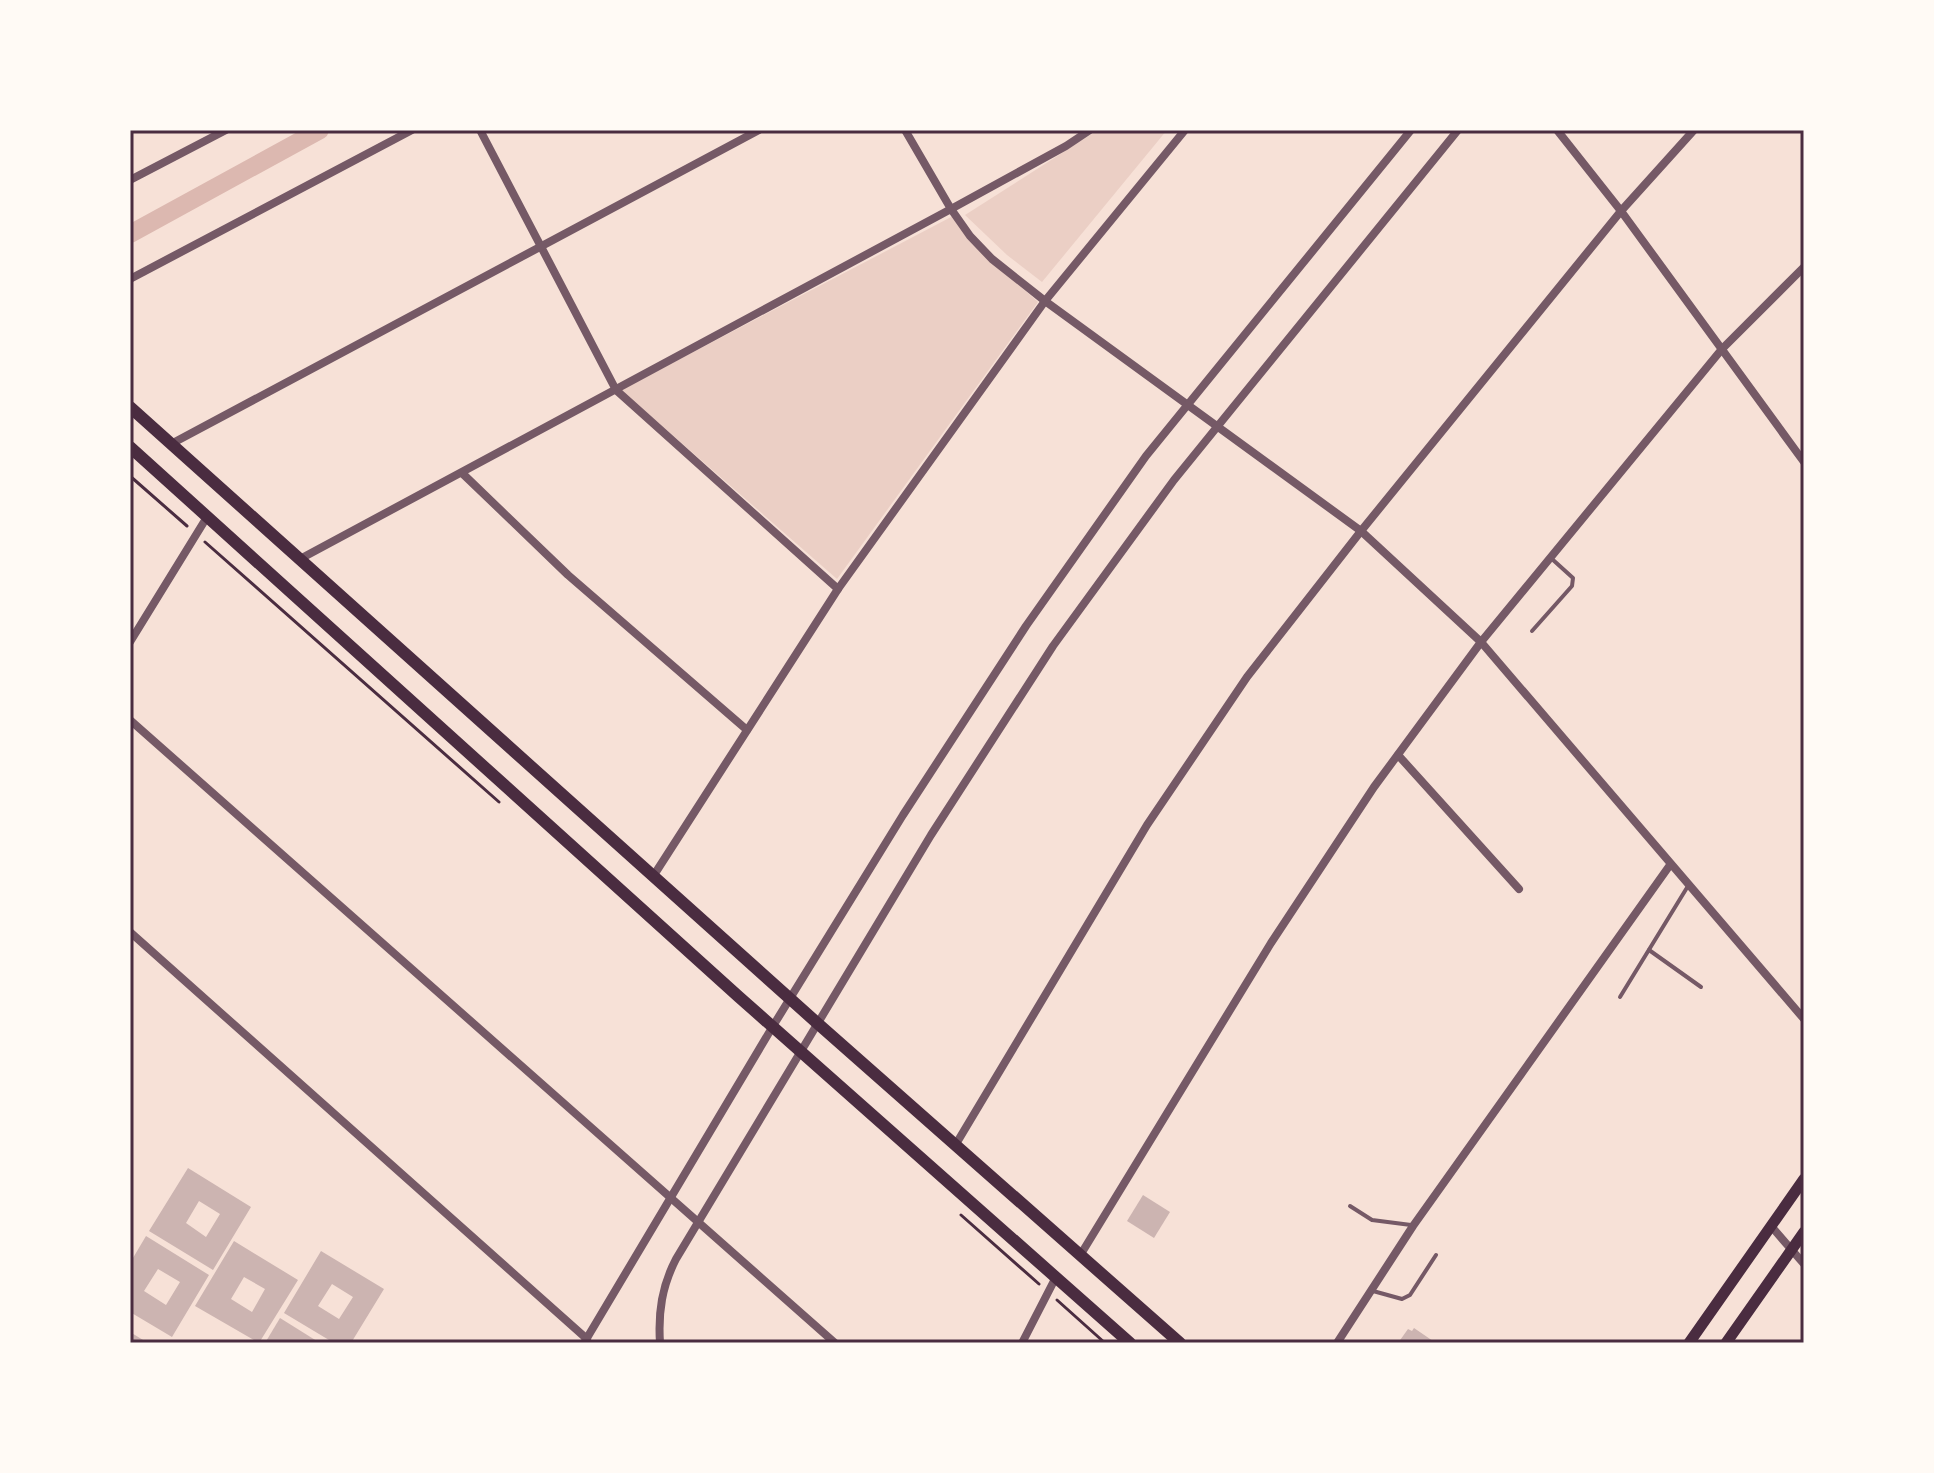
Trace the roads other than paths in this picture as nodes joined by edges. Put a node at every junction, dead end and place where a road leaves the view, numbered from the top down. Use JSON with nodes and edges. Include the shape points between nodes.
{"nodes":[{"id":1,"x":226,"y":130,"type":"edge"},
{"id":2,"x":412,"y":130,"type":"edge"},
{"id":3,"x":480,"y":130,"type":"edge"},
{"id":4,"x":759,"y":130,"type":"edge"},
{"id":5,"x":905,"y":130,"type":"edge"},
{"id":6,"x":1090,"y":130,"type":"edge"},
{"id":7,"x":1185,"y":130,"type":"edge"},
{"id":8,"x":1411,"y":130,"type":"edge"},
{"id":9,"x":1458,"y":130,"type":"edge"},
{"id":10,"x":1557,"y":130,"type":"edge"},
{"id":11,"x":1694,"y":130,"type":"edge"},
{"id":12,"x":130,"y":180,"type":"edge"},
{"id":13,"x":951,"y":209,"type":"junction"},
{"id":14,"x":1621,"y":211,"type":"junction"},
{"id":15,"x":541,"y":247,"type":"junction"},
{"id":16,"x":1804,"y":267,"type":"edge"},
{"id":17,"x":130,"y":279,"type":"edge"},
{"id":18,"x":1045,"y":301,"type":"junction"},
{"id":19,"x":1722,"y":349,"type":"junction"},
{"id":20,"x":616,"y":390,"type":"junction"},
{"id":21,"x":1187,"y":404,"type":"junction"},
{"id":22,"x":130,"y":407,"type":"edge"},
{"id":23,"x":1217,"y":426,"type":"junction"},
{"id":24,"x":171,"y":444,"type":"junction"},
{"id":25,"x":130,"y":447,"type":"edge"},
{"id":26,"x":1804,"y":462,"type":"edge"},
{"id":27,"x":462,"y":473,"type":"junction"},
{"id":28,"x":207,"y":517,"type":"junction"},
{"id":29,"x":1361,"y":531,"type":"junction"},
{"id":30,"x":1550,"y":558,"type":"junction"},
{"id":31,"x":300,"y":559,"type":"junction"},
{"id":32,"x":838,"y":589,"type":"junction"},
{"id":33,"x":1532,"y":631,"type":"dead end"},
{"id":34,"x":130,"y":642,"type":"edge"},
{"id":35,"x":1481,"y":642,"type":"junction"},
{"id":36,"x":130,"y":720,"type":"edge"},
{"id":37,"x":747,"y":730,"type":"junction"},
{"id":38,"x":1398,"y":755,"type":"junction"},
{"id":39,"x":1670,"y":865,"type":"junction"},
{"id":40,"x":654,"y":875,"type":"junction"},
{"id":41,"x":1688,"y":886,"type":"junction"},
{"id":42,"x":1519,"y":889,"type":"dead end"},
{"id":43,"x":130,"y":932,"type":"edge"},
{"id":44,"x":1649,"y":950,"type":"junction"},
{"id":45,"x":1701,"y":987,"type":"dead end"},
{"id":46,"x":790,"y":997,"type":"junction"},
{"id":47,"x":1620,"y":997,"type":"dead end"},
{"id":48,"x":1804,"y":1019,"type":"edge"},
{"id":49,"x":816,"y":1022,"type":"junction"},
{"id":50,"x":773,"y":1026,"type":"junction"},
{"id":51,"x":801,"y":1051,"type":"junction"},
{"id":52,"x":956,"y":1144,"type":"junction"},
{"id":53,"x":1804,"y":1179,"type":"edge"},
{"id":54,"x":671,"y":1198,"type":"junction"},
{"id":55,"x":1350,"y":1206,"type":"dead end"},
{"id":56,"x":698,"y":1222,"type":"junction"},
{"id":57,"x":1413,"y":1226,"type":"junction"},
{"id":58,"x":1771,"y":1226,"type":"junction"},
{"id":59,"x":1804,"y":1232,"type":"edge"},
{"id":60,"x":1792,"y":1250,"type":"junction"},
{"id":61,"x":1081,"y":1254,"type":"junction"},
{"id":62,"x":1436,"y":1255,"type":"dead end"},
{"id":63,"x":1804,"y":1264,"type":"edge"},
{"id":64,"x":1056,"y":1277,"type":"junction"},
{"id":65,"x":1371,"y":1290,"type":"junction"},
{"id":66,"x":586,"y":1341,"type":"edge"},
{"id":67,"x":660,"y":1343,"type":"edge"},
{"id":68,"x":835,"y":1343,"type":"edge"},
{"id":69,"x":1022,"y":1343,"type":"edge"},
{"id":70,"x":1130,"y":1343,"type":"edge"},
{"id":71,"x":1180,"y":1343,"type":"edge"},
{"id":72,"x":1337,"y":1343,"type":"edge"},
{"id":73,"x":1689,"y":1343,"type":"edge"},
{"id":74,"x":1726,"y":1343,"type":"edge"}],
"edges":[{"from":1,"to":12,"type":"street"},
{"from":2,"to":17,"type":"street"},
{"from":3,"to":15,"type":"street"},
{"from":4,"to":15,"type":"street"},
{"from":5,"to":13,"type":"street"},
{"from":6,"to":13,"type":"street"},
{"from":7,"to":18,"type":"street"},
{"from":8,"to":21,"type":"street"},
{"from":9,"to":23,"type":"street"},
{"from":10,"to":14,"type":"street"},
{"from":11,"to":14,"type":"street"},
{"from":13,"to":18,"type":"street","via":[[992,259]]},
{"from":13,"to":20,"type":"street"},
{"from":14,"to":19,"type":"street"},
{"from":14,"to":29,"type":"street"},
{"from":15,"to":20,"type":"street"},
{"from":15,"to":24,"type":"street"},
{"from":16,"to":19,"type":"street"},
{"from":18,"to":21,"type":"street"},
{"from":18,"to":32,"type":"street"},
{"from":19,"to":26,"type":"street"},
{"from":19,"to":30,"type":"street"},
{"from":20,"to":27,"type":"street"},
{"from":20,"to":32,"type":"street"},
{"from":21,"to":23,"type":"street"},
{"from":21,"to":46,"type":"street","via":[[1026,626]]},
{"from":22,"to":24,"type":"main road"},
{"from":23,"to":29,"type":"street"},
{"from":23,"to":49,"type":"street","via":[[1053,646]]},
{"from":24,"to":31,"type":"main road"},
{"from":25,"to":28,"type":"main road"},
{"from":27,"to":31,"type":"street"},
{"from":27,"to":37,"type":"street","via":[[568,575]]},
{"from":28,"to":34,"type":"street"},
{"from":28,"to":50,"type":"main road"},
{"from":29,"to":35,"type":"street"},
{"from":29,"to":52,"type":"street","via":[[1247,677],[1147,825]]},
{"from":30,"to":33,"type":"lane","via":[[1573,578],[1572,586]]},
{"from":30,"to":35,"type":"street"},
{"from":31,"to":40,"type":"main road"},
{"from":32,"to":37,"type":"street"},
{"from":35,"to":38,"type":"street"},
{"from":35,"to":39,"type":"street"},
{"from":36,"to":54,"type":"street"},
{"from":37,"to":40,"type":"street"},
{"from":38,"to":42,"type":"street"},
{"from":38,"to":61,"type":"street","via":[[1271,943]]},
{"from":39,"to":41,"type":"street"},
{"from":39,"to":57,"type":"street"},
{"from":40,"to":46,"type":"main road"},
{"from":41,"to":44,"type":"lane"},
{"from":41,"to":48,"type":"street"},
{"from":43,"to":66,"type":"street"},
{"from":44,"to":45,"type":"lane"},
{"from":44,"to":47,"type":"lane"},
{"from":46,"to":49,"type":"main road"},
{"from":46,"to":50,"type":"street"},
{"from":49,"to":51,"type":"street"},
{"from":49,"to":52,"type":"main road"},
{"from":50,"to":51,"type":"main road"},
{"from":50,"to":54,"type":"street"},
{"from":51,"to":56,"type":"street"},
{"from":51,"to":64,"type":"main road"},
{"from":52,"to":61,"type":"main road"},
{"from":53,"to":58,"type":"main road"},
{"from":54,"to":56,"type":"street"},
{"from":54,"to":66,"type":"street"},
{"from":55,"to":57,"type":"lane","via":[[1372,1220]]},
{"from":56,"to":67,"type":"street","via":[[665,1285]]},
{"from":56,"to":68,"type":"street"},
{"from":57,"to":65,"type":"street"},
{"from":58,"to":60,"type":"street"},
{"from":58,"to":73,"type":"main road"},
{"from":59,"to":60,"type":"main road"},
{"from":60,"to":63,"type":"street"},
{"from":60,"to":74,"type":"main road"},
{"from":61,"to":71,"type":"main road"},
{"from":62,"to":65,"type":"lane","via":[[1410,1295],[1402,1299]]},
{"from":64,"to":69,"type":"street"},
{"from":64,"to":70,"type":"main road"},
{"from":65,"to":72,"type":"street"}]}
